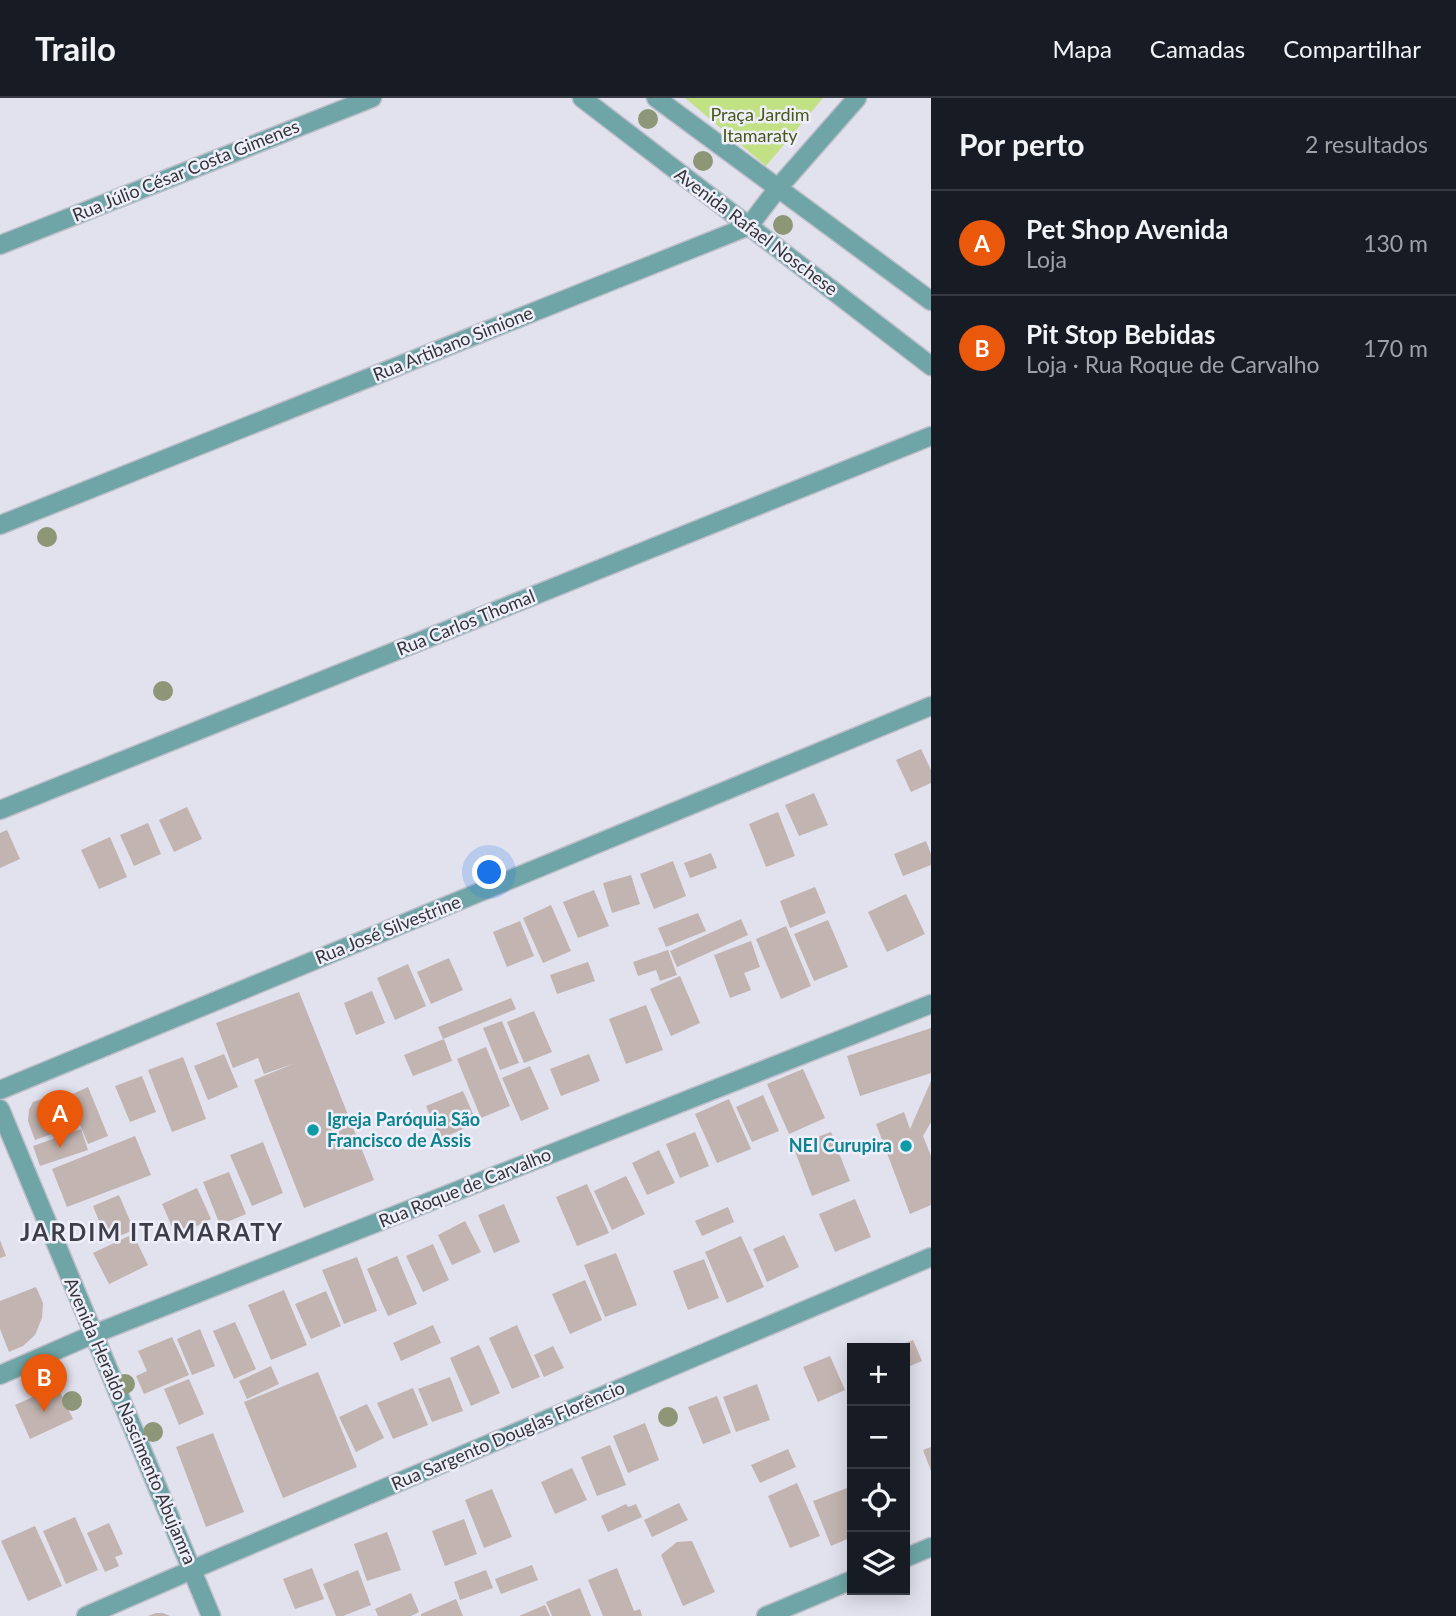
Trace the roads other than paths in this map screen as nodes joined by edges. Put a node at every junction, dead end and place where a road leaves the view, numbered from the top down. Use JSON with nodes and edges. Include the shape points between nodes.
{"nodes":[{"id":1,"x":372,"y":98,"type":"edge"},
{"id":2,"x":582,"y":98,"type":"edge"},
{"id":3,"x":656,"y":98,"type":"edge"},
{"id":4,"x":857,"y":98,"type":"edge"},
{"id":5,"x":778,"y":188,"type":"junction"},
{"id":6,"x":749,"y":226,"type":"junction"},
{"id":7,"x":0,"y":245,"type":"edge"},
{"id":8,"x":931,"y":301,"type":"edge"},
{"id":9,"x":931,"y":366,"type":"edge"},
{"id":10,"x":931,"y":436,"type":"edge"},
{"id":11,"x":0,"y":524,"type":"edge"},
{"id":12,"x":931,"y":706,"type":"edge"},
{"id":13,"x":0,"y":810,"type":"edge"},
{"id":14,"x":931,"y":1004,"type":"edge"},
{"id":15,"x":0,"y":1090,"type":"edge"},
{"id":16,"x":0,"y":1109,"type":"edge"},
{"id":17,"x":931,"y":1257,"type":"edge"},
{"id":18,"x":94,"y":1334,"type":"junction"},
{"id":19,"x":0,"y":1375,"type":"edge"},
{"id":20,"x":931,"y":1547,"type":"edge"},
{"id":21,"x":910,"y":1556,"type":"edge"},
{"id":22,"x":192,"y":1570,"type":"junction"},
{"id":23,"x":847,"y":1582,"type":"edge"},
{"id":24,"x":86,"y":1616,"type":"edge"},
{"id":25,"x":211,"y":1616,"type":"edge"},
{"id":26,"x":766,"y":1616,"type":"edge"}],
"edges":[{"from":1,"to":7,"type":"street","name":"Rua Júlio César Costa Gimenes"},
{"from":2,"to":6,"type":"street","name":"Avenida Rafael Noschese"},
{"from":3,"to":5,"type":"street"},
{"from":4,"to":5,"type":"street"},
{"from":5,"to":6,"type":"street"},
{"from":5,"to":8,"type":"street"},
{"from":6,"to":9,"type":"street","name":"Avenida Rafael Noschese"},
{"from":6,"to":11,"type":"street","name":"Rua Artibano Simione"},
{"from":10,"to":13,"type":"street","name":"Rua Carlos Thomal"},
{"from":12,"to":15,"type":"street","name":"Rua José Silvestrine"},
{"from":14,"to":18,"type":"street","name":"Rua Roque de Carvalho"},
{"from":16,"to":18,"type":"street","name":"Avenida Heraldo Nascimento Abujamra"},
{"from":17,"to":22,"type":"street","name":"Rua Sargento Douglas Florêncio"},
{"from":18,"to":19,"type":"street","name":"Rua Roque de Carvalho"},
{"from":18,"to":22,"type":"street","name":"Avenida Heraldo Nascimento Abujamra"},
{"from":20,"to":21,"type":"street"},
{"from":22,"to":24,"type":"street","name":"Rua Sargento Douglas Florêncio"},
{"from":22,"to":25,"type":"street","name":"Avenida Heraldo Nascimento Abujamra"},
{"from":23,"to":26,"type":"street"}]}
